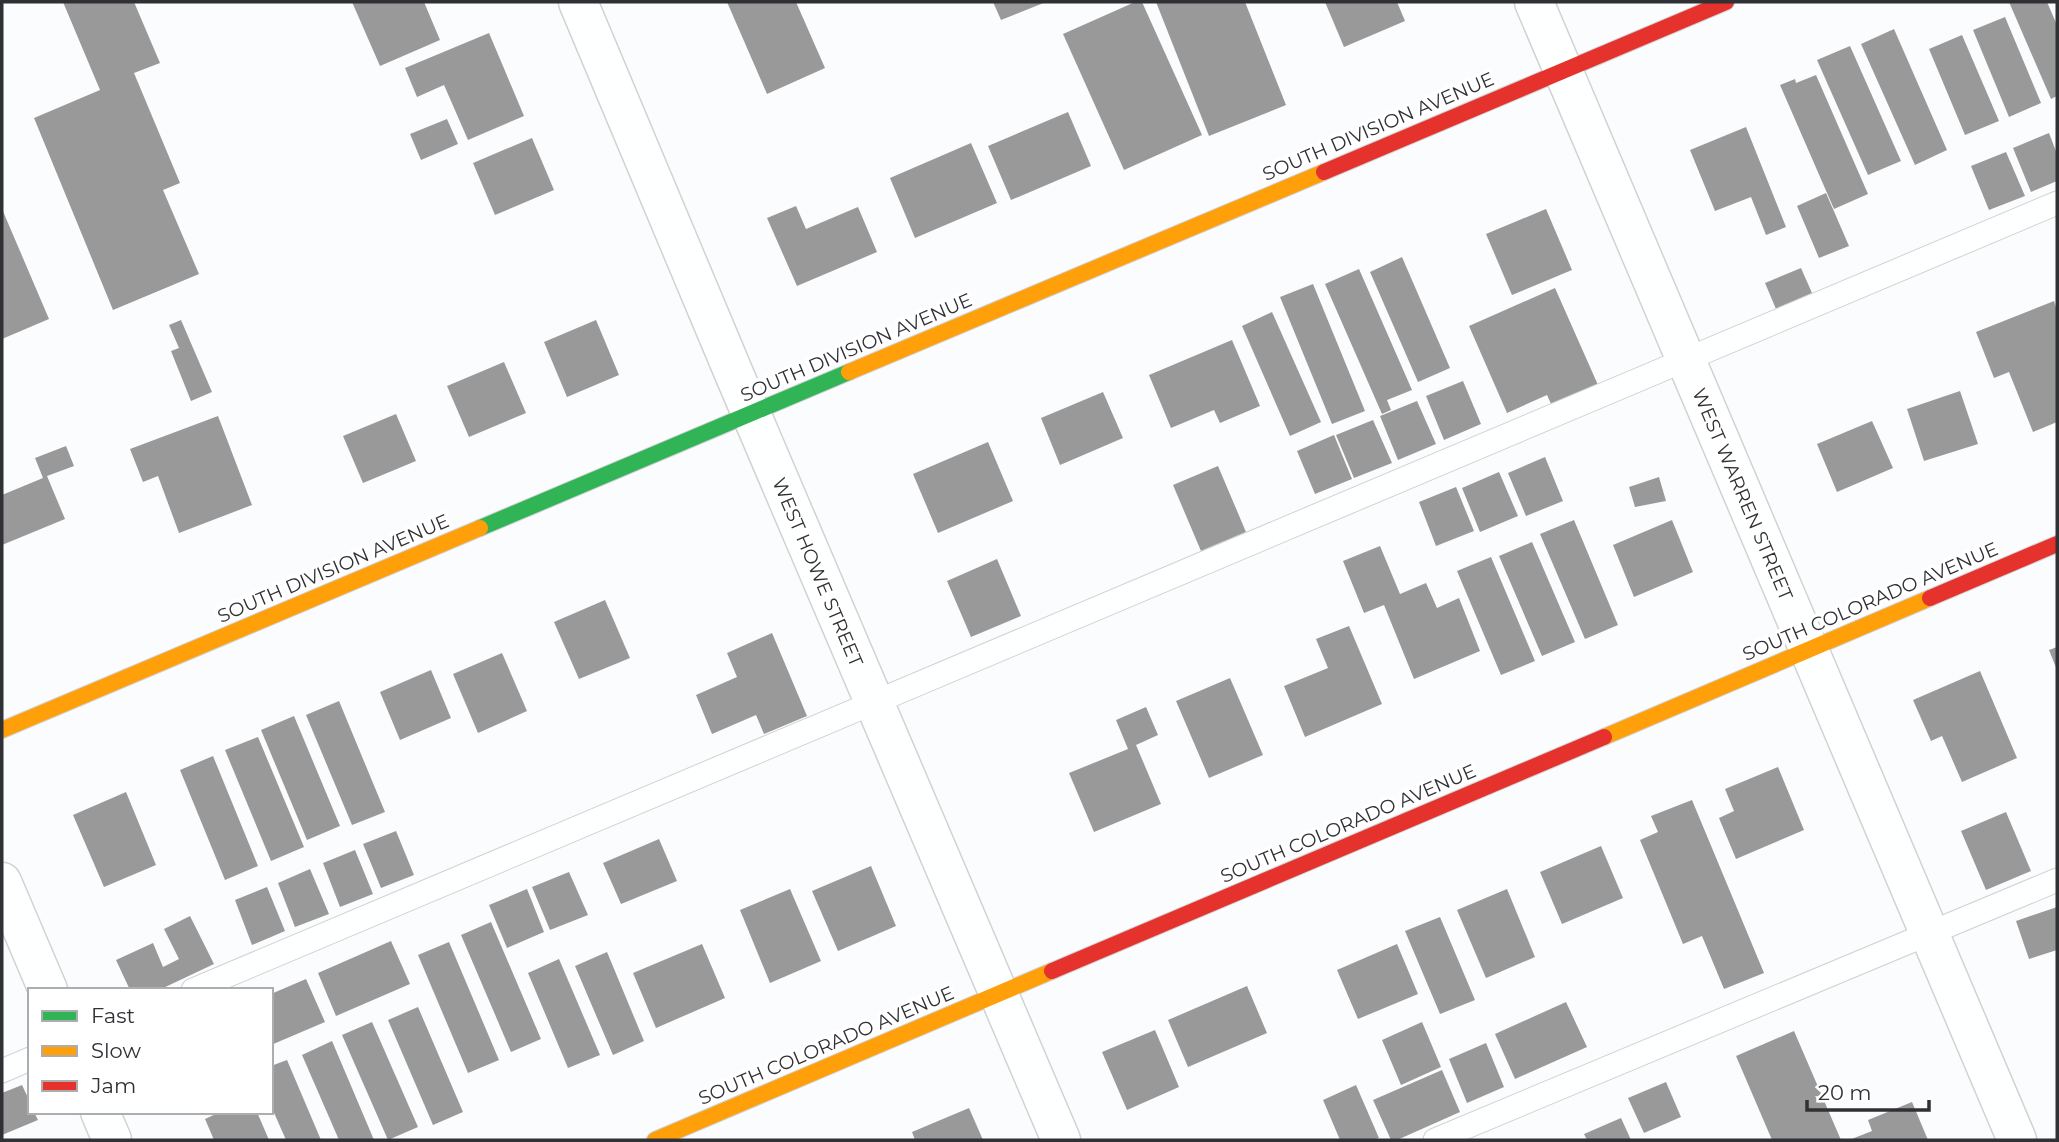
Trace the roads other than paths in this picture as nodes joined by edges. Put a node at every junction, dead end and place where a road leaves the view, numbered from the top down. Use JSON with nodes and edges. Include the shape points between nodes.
{"nodes":[{"id":1,"x":578,"y":2,"type":"edge"},
{"id":2,"x":1534,"y":2,"type":"edge"},
{"id":3,"x":1726,"y":2,"type":"edge"},
{"id":4,"x":1563,"y":71,"type":"junction"},
{"id":5,"x":2057,"y":203,"type":"edge"},
{"id":6,"x":1686,"y":360,"type":"junction"},
{"id":7,"x":751,"y":414,"type":"junction"},
{"id":8,"x":2057,"y":544,"type":"edge"},
{"id":9,"x":1809,"y":650,"type":"junction"},
{"id":10,"x":874,"y":703,"type":"junction"},
{"id":11,"x":2,"y":730,"type":"edge"},
{"id":12,"x":2057,"y":880,"type":"edge"},
{"id":13,"x":2,"y":882,"type":"edge"},
{"id":14,"x":1929,"y":933,"type":"junction"},
{"id":15,"x":47,"y":988,"type":"edge"},
{"id":16,"x":198,"y":988,"type":"edge"},
{"id":17,"x":998,"y":994,"type":"junction"},
{"id":18,"x":28,"y":1060,"type":"edge"},
{"id":19,"x":2,"y":1071,"type":"edge"},
{"id":20,"x":101,"y":1114,"type":"edge"},
{"id":21,"x":112,"y":1140,"type":"edge"},
{"id":22,"x":655,"y":1140,"type":"edge"},
{"id":23,"x":1061,"y":1140,"type":"edge"},
{"id":24,"x":1435,"y":1140,"type":"edge"},
{"id":25,"x":2017,"y":1140,"type":"edge"}],
"edges":[{"from":1,"to":7,"type":"street","name":"WEST HOWE STREET"},
{"from":2,"to":4,"type":"street","name":"WEST WARREN STREET"},
{"from":3,"to":4,"type":"street","name":"SOUTH DIVISION AVENUE"},
{"from":4,"to":6,"type":"street","name":"WEST WARREN STREET"},
{"from":4,"to":7,"type":"street","name":"SOUTH DIVISION AVENUE"},
{"from":5,"to":6,"type":"lane"},
{"from":6,"to":9,"type":"street","name":"WEST WARREN STREET"},
{"from":6,"to":10,"type":"lane"},
{"from":7,"to":10,"type":"street","name":"WEST HOWE STREET"},
{"from":7,"to":11,"type":"street","name":"SOUTH DIVISION AVENUE"},
{"from":8,"to":9,"type":"street","name":"SOUTH COLORADO AVENUE"},
{"from":9,"to":14,"type":"street","name":"WEST WARREN STREET"},
{"from":9,"to":17,"type":"street","name":"SOUTH COLORADO AVENUE"},
{"from":10,"to":16,"type":"lane"},
{"from":10,"to":17,"type":"street","name":"WEST HOWE STREET"},
{"from":12,"to":14,"type":"lane"},
{"from":13,"to":15,"type":"street"},
{"from":14,"to":24,"type":"lane"},
{"from":14,"to":25,"type":"street","name":"WEST WARREN STREET"},
{"from":17,"to":22,"type":"street","name":"SOUTH COLORADO AVENUE"},
{"from":17,"to":23,"type":"street","name":"WEST HOWE STREET"},
{"from":18,"to":19,"type":"lane"},
{"from":20,"to":21,"type":"street"}]}
